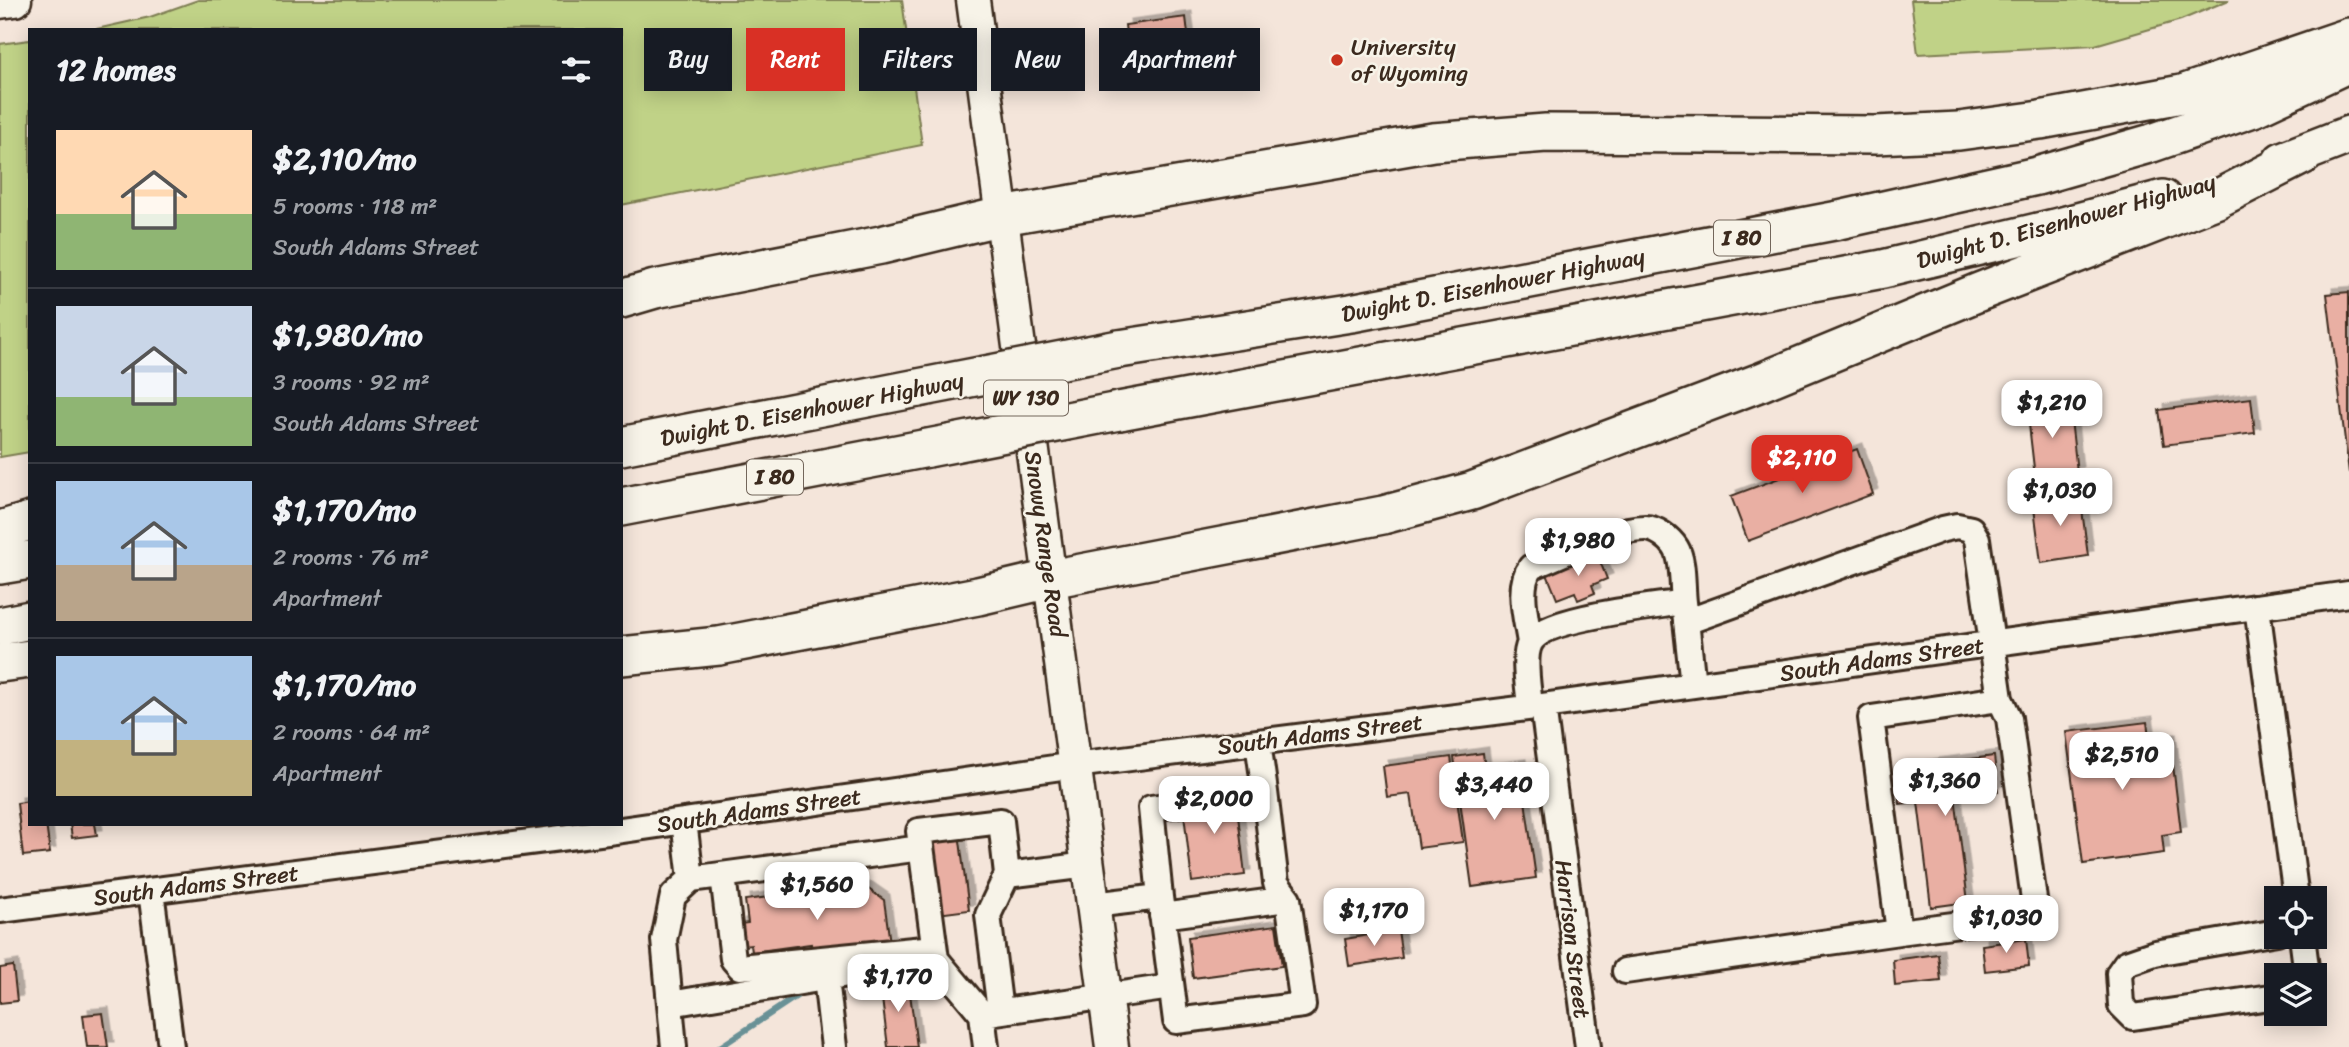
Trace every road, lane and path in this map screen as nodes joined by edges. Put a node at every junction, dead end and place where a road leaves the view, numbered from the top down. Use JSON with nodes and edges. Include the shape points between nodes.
{"nodes":[{"id":1,"x":15,"y":0,"type":"edge"},
{"id":2,"x":973,"y":0,"type":"edge"},
{"id":3,"x":0,"y":2,"type":"edge"},
{"id":4,"x":2349,"y":37,"type":"edge"},
{"id":5,"x":2349,"y":64,"type":"edge"},
{"id":6,"x":2349,"y":135,"type":"edge"},
{"id":7,"x":2305,"y":154,"type":"junction"},
{"id":8,"x":1002,"y":216,"type":"junction"},
{"id":9,"x":623,"y":298,"type":"edge"},
{"id":10,"x":623,"y":446,"type":"edge"},
{"id":11,"x":623,"y":507,"type":"edge"},
{"id":12,"x":28,"y":522,"type":"edge"},
{"id":13,"x":0,"y":530,"type":"edge"},
{"id":14,"x":28,"y":560,"type":"edge"},
{"id":15,"x":0,"y":565,"type":"edge"},
{"id":16,"x":1050,"y":579,"type":"junction"},
{"id":17,"x":2349,"y":594,"type":"edge"},
{"id":18,"x":2257,"y":607,"type":"junction"},
{"id":19,"x":1685,"y":612,"type":"junction"},
{"id":20,"x":28,"y":620,"type":"edge"},
{"id":21,"x":0,"y":626,"type":"edge"},
{"id":22,"x":1530,"y":643,"type":"junction"},
{"id":23,"x":1993,"y":644,"type":"junction"},
{"id":24,"x":623,"y":656,"type":"edge"},
{"id":25,"x":28,"y":659,"type":"edge"},
{"id":26,"x":0,"y":663,"type":"edge"},
{"id":27,"x":1693,"y":685,"type":"junction"},
{"id":28,"x":2000,"y":699,"type":"junction"},
{"id":29,"x":1537,"y":706,"type":"junction"},
{"id":30,"x":1258,"y":742,"type":"junction"},
{"id":31,"x":1075,"y":765,"type":"junction"},
{"id":32,"x":1265,"y":792,"type":"junction"},
{"id":33,"x":684,"y":821,"type":"junction"},
{"id":34,"x":921,"y":848,"type":"junction"},
{"id":35,"x":1088,"y":864,"type":"junction"},
{"id":36,"x":1007,"y":875,"type":"junction"},
{"id":37,"x":708,"y":877,"type":"junction"},
{"id":38,"x":2294,"y":886,"type":"edge"},
{"id":39,"x":151,"y":891,"type":"junction"},
{"id":40,"x":1288,"y":899,"type":"junction"},
{"id":41,"x":1093,"y":905,"type":"junction"},
{"id":42,"x":1161,"y":906,"type":"junction"},
{"id":43,"x":0,"y":910,"type":"edge"},
{"id":44,"x":1899,"y":932,"type":"junction"},
{"id":45,"x":2264,"y":934,"type":"edge"},
{"id":46,"x":935,"y":953,"type":"junction"},
{"id":47,"x":1625,"y":971,"type":"dead end"},
{"id":48,"x":826,"y":978,"type":"junction"},
{"id":49,"x":1171,"y":987,"type":"junction"},
{"id":50,"x":1106,"y":996,"type":"junction"},
{"id":51,"x":2264,"y":998,"type":"edge"},
{"id":52,"x":670,"y":1004,"type":"junction"},
{"id":53,"x":991,"y":1012,"type":"junction"},
{"id":54,"x":170,"y":1047,"type":"edge"},
{"id":55,"x":674,"y":1047,"type":"edge"},
{"id":56,"x":834,"y":1047,"type":"edge"},
{"id":57,"x":986,"y":1047,"type":"edge"},
{"id":58,"x":1112,"y":1047,"type":"edge"},
{"id":59,"x":1588,"y":1047,"type":"edge"}],
"edges":[{"from":1,"to":3,"type":"main road"},
{"from":2,"to":8,"type":"main road","name":"Snowy Range Road","number":"WY 130"},
{"from":4,"to":8,"type":"highway","via":[[2182,94],[1959,131],[1876,135],[1546,133],[1433,142]]},
{"from":5,"to":10,"type":"highway","name":"Dwight D. Eisenhower Highway","number":"I 80","bridge":true,"via":[[2253,108],[2152,143],[2038,176],[1839,220],[1378,307],[1119,349]]},
{"from":6,"to":7,"type":"highway","name":"Dwight D. Eisenhower Highway","number":"I 80"},
{"from":7,"to":11,"type":"highway","name":"Dwight D. Eisenhower Highway","number":"I 80","bridge":true,"via":[[2158,200],[1884,269]]},
{"from":7,"to":16,"type":"highway","via":[[2215,201],[1472,491],[1382,515]]},
{"from":8,"to":9,"type":"highway"},
{"from":8,"to":16,"type":"main road","name":"Snowy Range Road","number":"WY 130"},
{"from":12,"to":13,"type":"highway"},
{"from":14,"to":15,"type":"highway"},
{"from":16,"to":24,"type":"highway","via":[[719,646]]},
{"from":16,"to":31,"type":"main road","name":"Snowy Range Road","number":"WY 130"},
{"from":17,"to":18,"type":"street","name":"South Adams Street"},
{"from":18,"to":23,"type":"street","name":"South Adams Street"},
{"from":18,"to":38,"type":"street"},
{"from":19,"to":22,"type":"street","via":[[1570,620],[1539,632]]},
{"from":19,"to":22,"type":"street","name":"Harrison Street","via":[[1675,547],[1661,533],[1647,528],[1629,530],[1526,573],[1523,587]]},
{"from":19,"to":23,"type":"street","via":[[1957,526],[1971,529],[1977,538]]},
{"from":19,"to":27,"type":"street"},
{"from":20,"to":21,"type":"highway"},
{"from":22,"to":29,"type":"street","name":"Harrison Street","via":[[1527,668]]},
{"from":23,"to":27,"type":"street","name":"South Adams Street"},
{"from":23,"to":28,"type":"street"},
{"from":25,"to":26,"type":"highway"},
{"from":27,"to":29,"type":"street","name":"South Adams Street"},
{"from":28,"to":44,"type":"street","via":[[1871,718]]},
{"from":28,"to":44,"type":"street","via":[[2008,718],[2036,914]]},
{"from":29,"to":30,"type":"street","name":"South Adams Street"},
{"from":29,"to":59,"type":"street","name":"Harrison Street"},
{"from":30,"to":31,"type":"street","name":"South Adams Street"},
{"from":30,"to":32,"type":"street"},
{"from":31,"to":33,"type":"street","name":"South Adams Street"},
{"from":31,"to":35,"type":"main road","name":"Snowy Range Road","number":"WY 130"},
{"from":32,"to":40,"type":"street","via":[[1276,883]]},
{"from":32,"to":42,"type":"street","via":[[1151,808]]},
{"from":33,"to":37,"type":"street"},
{"from":33,"to":39,"type":"street","name":"South Adams Street"},
{"from":34,"to":36,"type":"street","via":[[919,831],[1001,821]]},
{"from":34,"to":37,"type":"street"},
{"from":34,"to":46,"type":"street"},
{"from":35,"to":36,"type":"street"},
{"from":35,"to":41,"type":"main road","name":"Snowy Range Road","number":"WY 130"},
{"from":36,"to":53,"type":"street","via":[[988,915]]},
{"from":37,"to":46,"type":"street","via":[[733,959],[740,967]]},
{"from":37,"to":52,"type":"street","via":[[673,896],[664,940]]},
{"from":39,"to":43,"type":"street","name":"South Adams Street"},
{"from":39,"to":54,"type":"street"},
{"from":40,"to":42,"type":"street"},
{"from":40,"to":49,"type":"street","via":[[1303,1005],[1176,1021]]},
{"from":41,"to":42,"type":"street"},
{"from":41,"to":50,"type":"main road","name":"Snowy Range Road","number":"WY 130"},
{"from":42,"to":49,"type":"street"},
{"from":44,"to":47,"type":"street"},
{"from":45,"to":51,"type":"street","via":[[2155,953],[2126,963],[2119,973],[2121,1005],[2133,1017]]},
{"from":46,"to":48,"type":"street"},
{"from":46,"to":53,"type":"street"},
{"from":48,"to":52,"type":"street"},
{"from":48,"to":56,"type":"street"},
{"from":49,"to":50,"type":"street"},
{"from":50,"to":53,"type":"street"},
{"from":50,"to":58,"type":"main road","name":"Snowy Range Road","number":"WY 130"},
{"from":52,"to":55,"type":"street"},
{"from":53,"to":57,"type":"street"}]}
